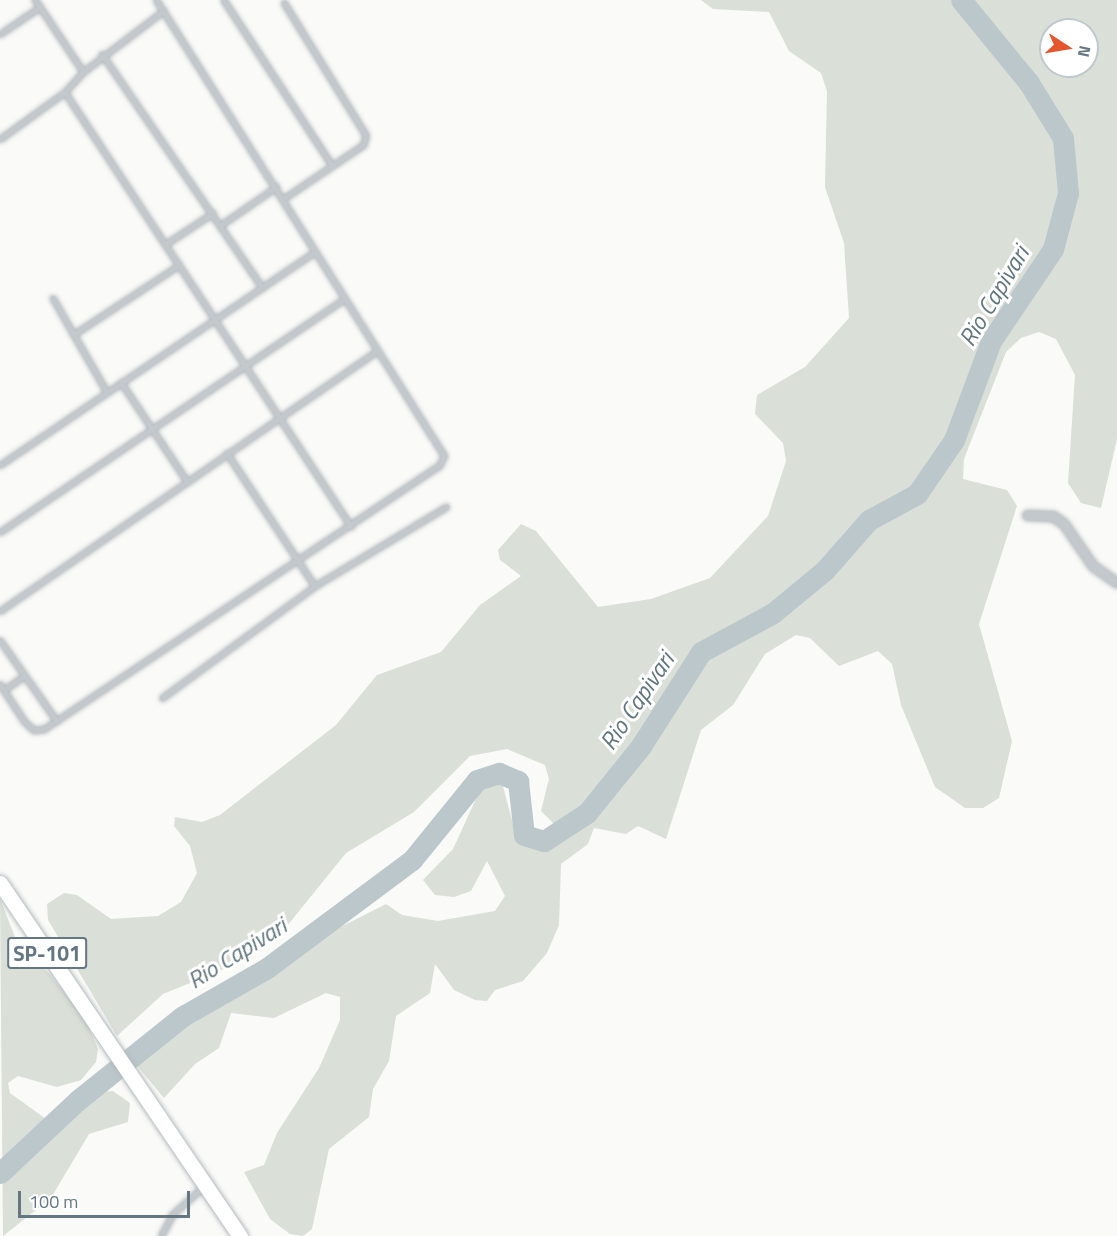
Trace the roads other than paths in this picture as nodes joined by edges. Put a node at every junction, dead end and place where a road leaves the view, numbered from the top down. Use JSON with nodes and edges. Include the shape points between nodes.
{"nodes":[{"id":1,"x":35,"y":0,"type":"edge"},
{"id":2,"x":156,"y":0,"type":"edge"},
{"id":3,"x":224,"y":0,"type":"edge"},
{"id":4,"x":284,"y":3,"type":"dead end"},
{"id":5,"x":40,"y":7,"type":"junction"},
{"id":6,"x":163,"y":11,"type":"junction"},
{"id":7,"x":0,"y":34,"type":"edge"},
{"id":8,"x":102,"y":54,"type":"junction"},
{"id":9,"x":83,"y":72,"type":"junction"},
{"id":10,"x":65,"y":92,"type":"junction"},
{"id":11,"x":0,"y":139,"type":"edge"},
{"id":12,"x":332,"y":165,"type":"junction"},
{"id":13,"x":276,"y":188,"type":"junction"},
{"id":14,"x":283,"y":199,"type":"junction"},
{"id":15,"x":213,"y":213,"type":"junction"},
{"id":16,"x":221,"y":225,"type":"junction"},
{"id":17,"x":166,"y":244,"type":"junction"},
{"id":18,"x":315,"y":252,"type":"junction"},
{"id":19,"x":179,"y":265,"type":"junction"},
{"id":20,"x":262,"y":287,"type":"junction"},
{"id":21,"x":53,"y":298,"type":"dead end"},
{"id":22,"x":343,"y":300,"type":"junction"},
{"id":23,"x":214,"y":318,"type":"junction"},
{"id":24,"x":73,"y":335,"type":"junction"},
{"id":25,"x":377,"y":351,"type":"junction"},
{"id":26,"x":247,"y":367,"type":"junction"},
{"id":27,"x":121,"y":382,"type":"junction"},
{"id":28,"x":107,"y":392,"type":"junction"},
{"id":29,"x":280,"y":417,"type":"junction"},
{"id":30,"x":153,"y":429,"type":"junction"},
{"id":31,"x":227,"y":453,"type":"junction"},
{"id":32,"x":0,"y":465,"type":"edge"},
{"id":33,"x":187,"y":481,"type":"junction"},
{"id":34,"x":446,"y":507,"type":"dead end"},
{"id":35,"x":1027,"y":515,"type":"dead end"},
{"id":36,"x":351,"y":525,"type":"junction"},
{"id":37,"x":0,"y":532,"type":"edge"},
{"id":38,"x":298,"y":562,"type":"junction"},
{"id":39,"x":1117,"y":583,"type":"edge"},
{"id":40,"x":315,"y":586,"type":"junction"},
{"id":41,"x":0,"y":611,"type":"edge"},
{"id":42,"x":0,"y":640,"type":"edge"},
{"id":43,"x":24,"y":676,"type":"junction"},
{"id":44,"x":0,"y":684,"type":"edge"},
{"id":45,"x":4,"y":690,"type":"junction"},
{"id":46,"x":162,"y":698,"type":"dead end"},
{"id":47,"x":57,"y":721,"type":"junction"},
{"id":48,"x":0,"y":883,"type":"edge"},
{"id":49,"x":205,"y":1185,"type":"junction"},
{"id":50,"x":161,"y":1236,"type":"edge"},
{"id":51,"x":240,"y":1236,"type":"edge"}],
"edges":[{"from":1,"to":5,"type":"lane"},
{"from":2,"to":6,"type":"lane"},
{"from":3,"to":12,"type":"lane"},
{"from":4,"to":12,"type":"lane","via":[[366,136],[363,145]]},
{"from":5,"to":7,"type":"lane"},
{"from":5,"to":9,"type":"lane"},
{"from":6,"to":8,"type":"lane"},
{"from":6,"to":13,"type":"lane"},
{"from":8,"to":9,"type":"lane"},
{"from":8,"to":15,"type":"lane"},
{"from":9,"to":10,"type":"lane"},
{"from":10,"to":11,"type":"lane"},
{"from":10,"to":17,"type":"lane"},
{"from":12,"to":14,"type":"lane"},
{"from":13,"to":14,"type":"lane"},
{"from":13,"to":16,"type":"lane"},
{"from":14,"to":18,"type":"lane"},
{"from":15,"to":16,"type":"lane"},
{"from":15,"to":17,"type":"lane"},
{"from":16,"to":20,"type":"lane"},
{"from":17,"to":19,"type":"lane"},
{"from":18,"to":20,"type":"lane"},
{"from":18,"to":22,"type":"lane"},
{"from":19,"to":23,"type":"lane"},
{"from":19,"to":24,"type":"lane"},
{"from":20,"to":23,"type":"lane"},
{"from":21,"to":24,"type":"lane"},
{"from":22,"to":25,"type":"lane"},
{"from":22,"to":26,"type":"lane"},
{"from":23,"to":26,"type":"lane"},
{"from":23,"to":27,"type":"lane"},
{"from":24,"to":28,"type":"lane"},
{"from":25,"to":29,"type":"lane"},
{"from":25,"to":36,"type":"lane","via":[[444,456],[439,466]]},
{"from":26,"to":29,"type":"lane"},
{"from":26,"to":30,"type":"lane"},
{"from":27,"to":28,"type":"lane"},
{"from":27,"to":30,"type":"lane"},
{"from":28,"to":32,"type":"lane"},
{"from":29,"to":31,"type":"lane"},
{"from":29,"to":36,"type":"lane"},
{"from":30,"to":33,"type":"lane"},
{"from":30,"to":37,"type":"lane"},
{"from":31,"to":33,"type":"lane"},
{"from":31,"to":38,"type":"lane"},
{"from":33,"to":41,"type":"lane"},
{"from":34,"to":40,"type":"lane"},
{"from":35,"to":39,"type":"street","via":[[1053,516],[1064,524],[1093,566]]},
{"from":36,"to":38,"type":"lane"},
{"from":38,"to":40,"type":"lane"},
{"from":38,"to":47,"type":"lane"},
{"from":40,"to":46,"type":"lane"},
{"from":42,"to":43,"type":"lane"},
{"from":43,"to":45,"type":"lane"},
{"from":43,"to":47,"type":"lane"},
{"from":44,"to":45,"type":"lane"},
{"from":45,"to":47,"type":"lane","via":[[34,730]]},
{"from":48,"to":49,"type":"main road","number":"SP-101"},
{"from":49,"to":50,"type":"lane","via":[[172,1215]]},
{"from":49,"to":51,"type":"main road","number":"SP-101"}]}
